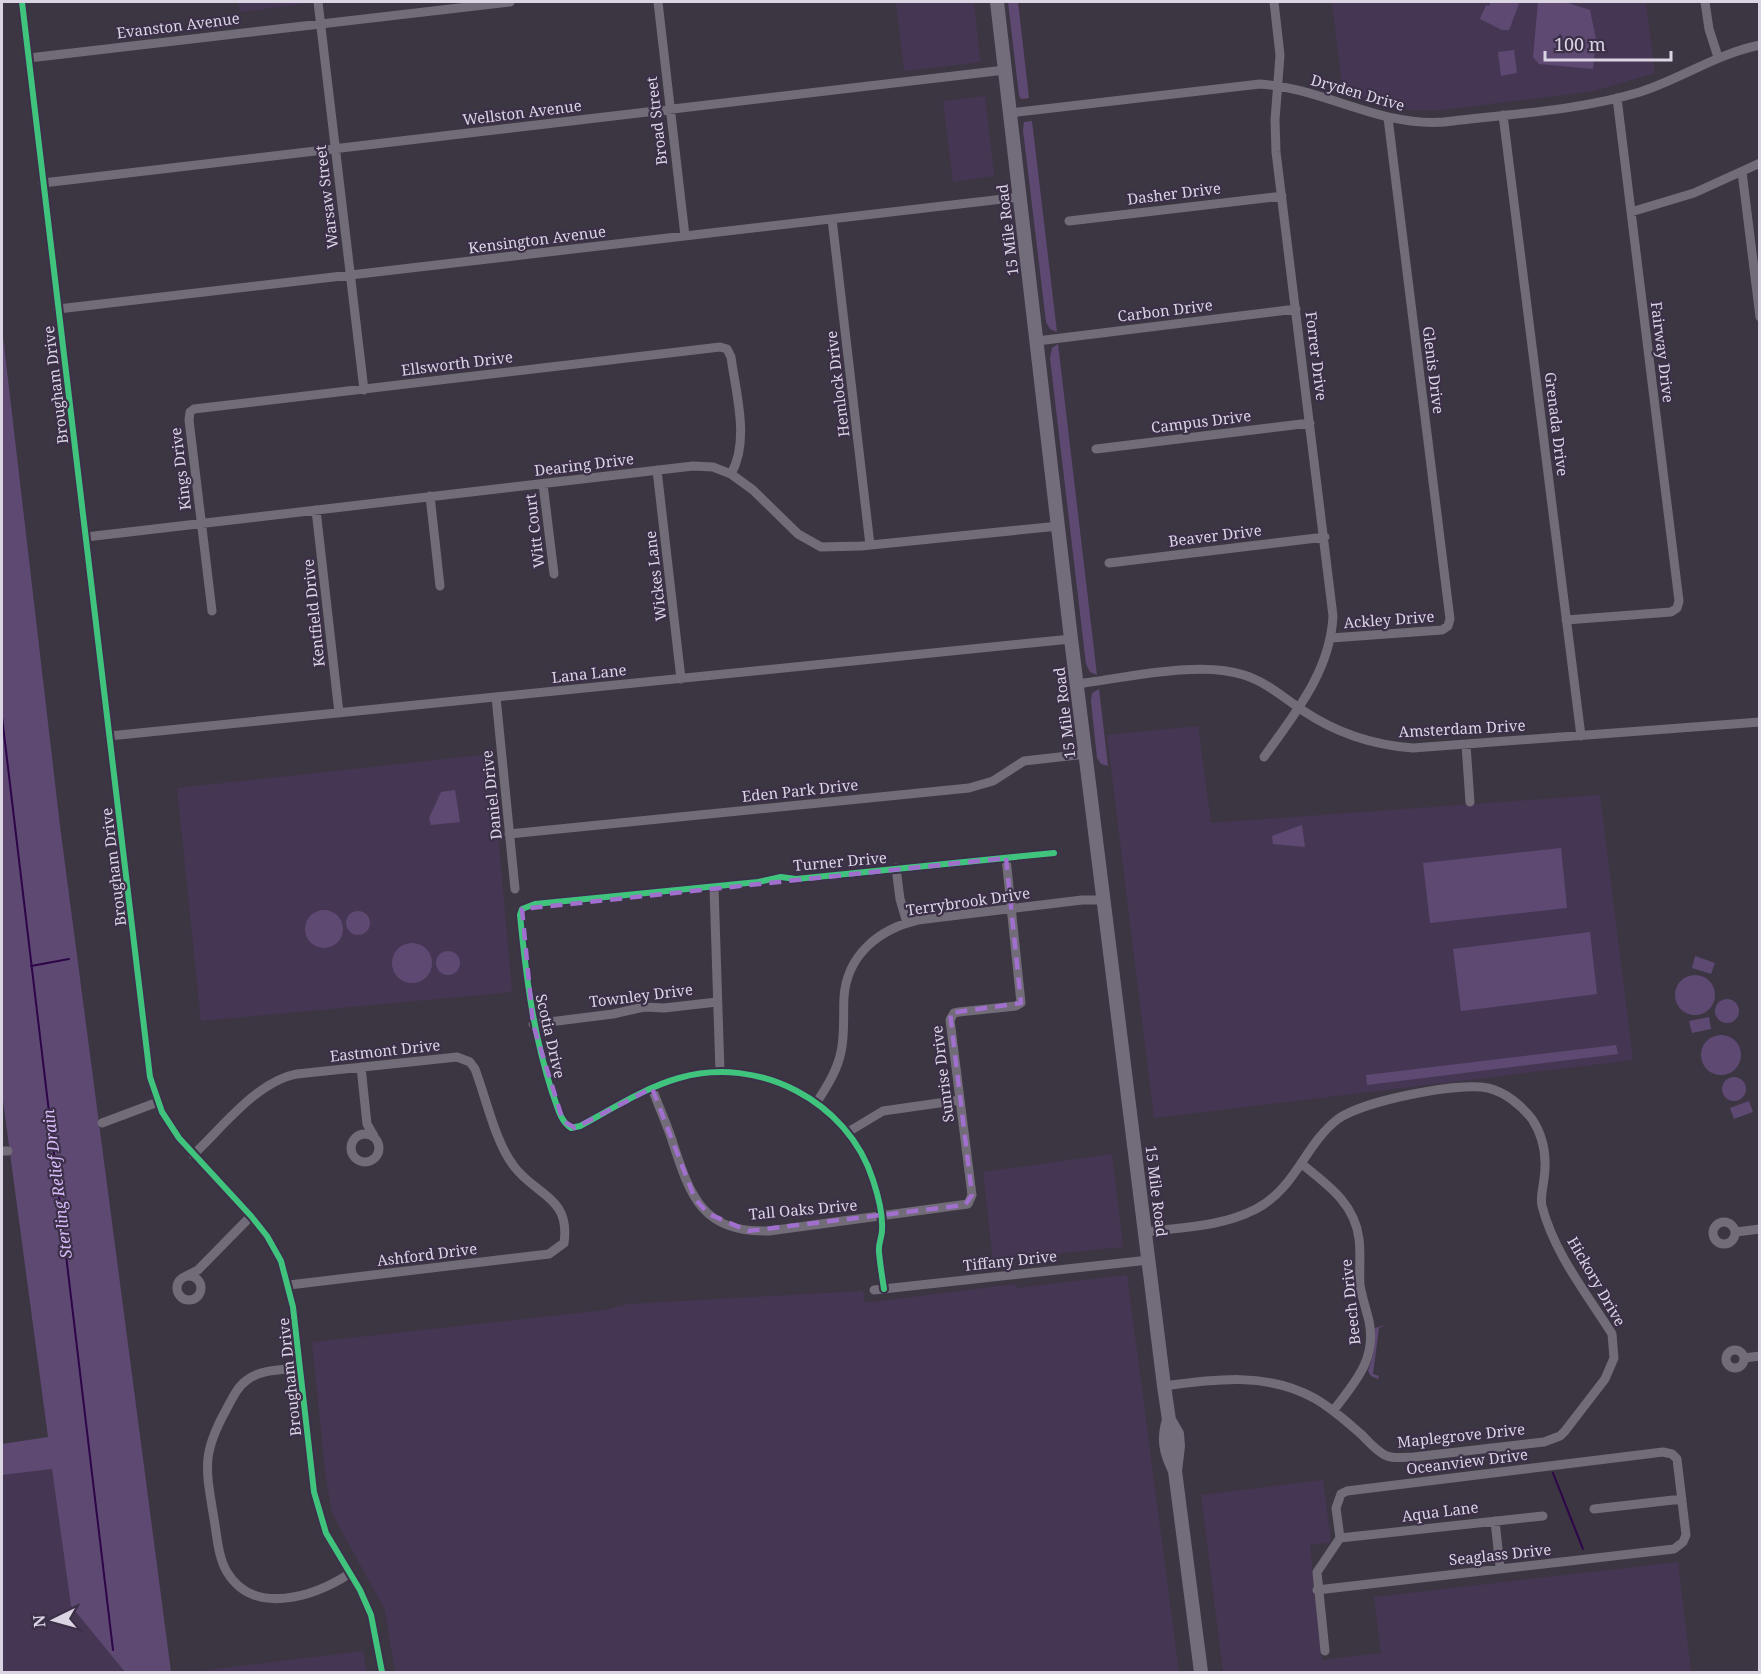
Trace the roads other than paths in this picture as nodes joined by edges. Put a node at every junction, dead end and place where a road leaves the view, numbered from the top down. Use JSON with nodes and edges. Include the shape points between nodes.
{"nodes":[{"id":1,"x":22,"y":2,"type":"edge"},
{"id":2,"x":318,"y":2,"type":"edge"},
{"id":3,"x":510,"y":2,"type":"edge"},
{"id":4,"x":658,"y":2,"type":"edge"},
{"id":5,"x":997,"y":2,"type":"edge"},
{"id":6,"x":1274,"y":2,"type":"edge"},
{"id":7,"x":1705,"y":2,"type":"edge"},
{"id":8,"x":321,"y":23,"type":"junction"},
{"id":9,"x":1760,"y":45,"type":"edge"},
{"id":10,"x":1718,"y":57,"type":"junction"},
{"id":11,"x":29,"y":58,"type":"junction"},
{"id":12,"x":1005,"y":70,"type":"junction"},
{"id":13,"x":1280,"y":87,"type":"junction"},
{"id":14,"x":1617,"y":98,"type":"junction"},
{"id":15,"x":670,"y":109,"type":"junction"},
{"id":16,"x":1010,"y":113,"type":"junction"},
{"id":17,"x":1503,"y":115,"type":"junction"},
{"id":18,"x":1388,"y":118,"type":"junction"},
{"id":19,"x":335,"y":148,"type":"junction"},
{"id":20,"x":1760,"y":164,"type":"edge"},
{"id":21,"x":1742,"y":172,"type":"junction"},
{"id":22,"x":43,"y":183,"type":"junction"},
{"id":23,"x":1282,"y":195,"type":"junction"},
{"id":24,"x":1020,"y":197,"type":"junction"},
{"id":25,"x":1631,"y":212,"type":"junction"},
{"id":26,"x":832,"y":219,"type":"junction"},
{"id":27,"x":1069,"y":221,"type":"dead end"},
{"id":28,"x":685,"y":236,"type":"junction"},
{"id":29,"x":351,"y":275,"type":"junction"},
{"id":30,"x":58,"y":309,"type":"junction"},
{"id":31,"x":1296,"y":309,"type":"junction"},
{"id":32,"x":1760,"y":317,"type":"edge"},
{"id":33,"x":1037,"y":341,"type":"junction"},
{"id":34,"x":364,"y":390,"type":"junction"},
{"id":35,"x":190,"y":412,"type":"joint"},
{"id":36,"x":1310,"y":423,"type":"junction"},
{"id":37,"x":1096,"y":449,"type":"dead end"},
{"id":38,"x":657,"y":470,"type":"junction"},
{"id":39,"x":731,"y":474,"type":"junction"},
{"id":40,"x":543,"y":484,"type":"junction"},
{"id":41,"x":430,"y":496,"type":"junction"},
{"id":42,"x":316,"y":510,"type":"junction"},
{"id":43,"x":202,"y":523,"type":"junction"},
{"id":44,"x":1059,"y":526,"type":"junction"},
{"id":45,"x":86,"y":537,"type":"junction"},
{"id":46,"x":1325,"y":537,"type":"junction"},
{"id":47,"x":870,"y":545,"type":"junction"},
{"id":48,"x":1109,"y":563,"type":"dead end"},
{"id":49,"x":554,"y":574,"type":"dead end"},
{"id":50,"x":440,"y":586,"type":"dead end"},
{"id":51,"x":212,"y":611,"type":"dead end"},
{"id":52,"x":1566,"y":620,"type":"junction"},
{"id":53,"x":1448,"y":626,"type":"joint"},
{"id":54,"x":1330,"y":638,"type":"junction"},
{"id":55,"x":1071,"y":639,"type":"junction"},
{"id":56,"x":681,"y":679,"type":"junction"},
{"id":57,"x":1077,"y":684,"type":"junction"},
{"id":58,"x":496,"y":697,"type":"junction"},
{"id":59,"x":1299,"y":708,"type":"junction"},
{"id":60,"x":339,"y":713,"type":"junction"},
{"id":61,"x":1760,"y":722,"type":"edge"},
{"id":62,"x":109,"y":736,"type":"junction"},
{"id":63,"x":1581,"y":736,"type":"junction"},
{"id":64,"x":1466,"y":745,"type":"junction"},
{"id":65,"x":1086,"y":754,"type":"junction"},
{"id":66,"x":1264,"y":757,"type":"dead end"},
{"id":67,"x":1470,"y":802,"type":"dead end"},
{"id":68,"x":509,"y":834,"type":"junction"},
{"id":69,"x":1054,"y":853,"type":"dead end"},
{"id":70,"x":1006,"y":858,"type":"junction"},
{"id":71,"x":896,"y":868,"type":"junction"},
{"id":72,"x":714,"y":887,"type":"junction"},
{"id":73,"x":515,"y":889,"type":"dead end"},
{"id":74,"x":1104,"y":900,"type":"junction"},
{"id":75,"x":522,"y":909,"type":"joint"},
{"id":76,"x":1012,"y":909,"type":"junction"},
{"id":77,"x":907,"y":923,"type":"junction"},
{"id":78,"x":717,"y":1002,"type":"junction"},
{"id":79,"x":533,"y":1024,"type":"junction"},
{"id":80,"x":362,"y":1067,"type":"junction"},
{"id":81,"x":720,"y":1072,"type":"junction"},
{"id":82,"x":652,"y":1088,"type":"junction"},
{"id":83,"x":960,"y":1100,"type":"junction"},
{"id":84,"x":158,"y":1102,"type":"junction"},
{"id":85,"x":818,"y":1102,"type":"junction"},
{"id":86,"x":102,"y":1123,"type":"dead end"},
{"id":87,"x":367,"y":1124,"type":"junction"},
{"id":88,"x":848,"y":1132,"type":"junction"},
{"id":89,"x":363,"y":1134,"type":"junction"},
{"id":90,"x":374,"y":1136,"type":"junction"},
{"id":91,"x":193,"y":1155,"type":"junction"},
{"id":92,"x":1302,"y":1165,"type":"junction"},
{"id":93,"x":969,"y":1202,"type":"joint"},
{"id":94,"x":251,"y":1216,"type":"junction"},
{"id":95,"x":881,"y":1216,"type":"junction"},
{"id":96,"x":1760,"y":1229,"type":"edge"},
{"id":97,"x":1145,"y":1232,"type":"junction"},
{"id":98,"x":1736,"y":1232,"type":"dead end"},
{"id":99,"x":564,"y":1243,"type":"joint"},
{"id":100,"x":1149,"y":1260,"type":"junction"},
{"id":101,"x":198,"y":1270,"type":"junction"},
{"id":102,"x":186,"y":1276,"type":"junction"},
{"id":103,"x":200,"y":1283,"type":"junction"},
{"id":104,"x":289,"y":1286,"type":"junction"},
{"id":105,"x":1760,"y":1356,"type":"edge"},
{"id":106,"x":1744,"y":1358,"type":"dead end"},
{"id":107,"x":300,"y":1368,"type":"junction"},
{"id":108,"x":1164,"y":1386,"type":"junction"},
{"id":109,"x":1334,"y":1411,"type":"junction"},
{"id":110,"x":1565,"y":1431,"type":"joint"},
{"id":111,"x":1682,"y":1499,"type":"junction"},
{"id":112,"x":1594,"y":1509,"type":"dead end"},
{"id":113,"x":1543,"y":1516,"type":"dead end"},
{"id":114,"x":1495,"y":1521,"type":"junction"},
{"id":115,"x":1340,"y":1538,"type":"junction"},
{"id":116,"x":1683,"y":1542,"type":"joint"},
{"id":117,"x":1500,"y":1567,"type":"junction"},
{"id":118,"x":349,"y":1574,"type":"junction"},
{"id":119,"x":1317,"y":1590,"type":"junction"},
{"id":120,"x":1324,"y":1651,"type":"dead end"},
{"id":121,"x":382,"y":1672,"type":"edge"},
{"id":122,"x":1200,"y":1672,"type":"edge"}],
"edges":[{"from":1,"to":11,"type":"street","name":"Brougham Drive"},
{"from":2,"to":8,"type":"street","name":"Warsaw Street"},
{"from":3,"to":8,"type":"street","name":"Evanston Avenue"},
{"from":4,"to":15,"type":"street","name":"Broad Street"},
{"from":5,"to":12,"type":"main road","name":"15 Mile Road"},
{"from":6,"to":13,"type":"street","name":"Forrer Drive"},
{"from":7,"to":10,"type":"street"},
{"from":8,"to":11,"type":"street","name":"Evanston Avenue"},
{"from":8,"to":19,"type":"street","name":"Warsaw Street"},
{"from":9,"to":10,"type":"street","name":"Dryden Drive"},
{"from":10,"to":14,"type":"street","name":"Dryden Drive","via":[[1657,86]]},
{"from":11,"to":22,"type":"street","name":"Brougham Drive"},
{"from":12,"to":15,"type":"street","name":"Wellston Avenue"},
{"from":12,"to":16,"type":"main road","name":"15 Mile Road"},
{"from":13,"to":16,"type":"street","name":"Dryden Drive","via":[[1238,85]]},
{"from":13,"to":18,"type":"street","name":"Dryden Drive"},
{"from":13,"to":23,"type":"street","name":"Forrer Drive","via":[[1275,131]]},
{"from":14,"to":17,"type":"street","name":"Dryden Drive"},
{"from":14,"to":25,"type":"street","name":"Fairway Drive"},
{"from":15,"to":19,"type":"street","name":"Wellston Avenue"},
{"from":15,"to":28,"type":"street","name":"Broad Street"},
{"from":16,"to":24,"type":"main road","name":"15 Mile Road"},
{"from":17,"to":18,"type":"street","name":"Dryden Drive","via":[[1429,123]]},
{"from":17,"to":52,"type":"street","name":"Grenada Drive"},
{"from":18,"to":53,"type":"street","name":"Glenis Drive"},
{"from":19,"to":22,"type":"street","name":"Wellston Avenue"},
{"from":19,"to":29,"type":"street","name":"Warsaw Street"},
{"from":20,"to":21,"type":"street"},
{"from":21,"to":25,"type":"street","via":[[1676,200]]},
{"from":21,"to":32,"type":"street"},
{"from":22,"to":30,"type":"street","name":"Brougham Drive"},
{"from":23,"to":27,"type":"street","name":"Dasher Drive"},
{"from":23,"to":31,"type":"street","name":"Forrer Drive"},
{"from":24,"to":26,"type":"street","name":"Kensington Avenue"},
{"from":24,"to":33,"type":"main road","name":"15 Mile Road"},
{"from":25,"to":52,"type":"street","name":"Fairway Drive","via":[[1678,589],[1677,608],[1671,612]]},
{"from":26,"to":28,"type":"street","name":"Kensington Avenue"},
{"from":26,"to":47,"type":"street","name":"Hemlock Drive"},
{"from":28,"to":29,"type":"street","name":"Kensington Avenue"},
{"from":29,"to":30,"type":"street","name":"Kensington Avenue"},
{"from":29,"to":34,"type":"street","name":"Warsaw Street"},
{"from":30,"to":45,"type":"street","name":"Brougham Drive"},
{"from":31,"to":33,"type":"street","name":"Carbon Drive"},
{"from":31,"to":36,"type":"street","name":"Forrer Drive"},
{"from":33,"to":44,"type":"main road","name":"15 Mile Road"},
{"from":34,"to":35,"type":"street","name":"Ellsworth Drive"},
{"from":34,"to":39,"type":"street","name":"Ellsworth Drive","via":[[720,347],[731,357],[741,442],[740,457]]},
{"from":35,"to":43,"type":"street","name":"Kings Drive"},
{"from":36,"to":37,"type":"street","name":"Campus Drive"},
{"from":36,"to":46,"type":"street","name":"Forrer Drive"},
{"from":38,"to":39,"type":"street","name":"Dearing Drive","via":[[703,466]]},
{"from":38,"to":40,"type":"street","name":"Dearing Drive"},
{"from":38,"to":56,"type":"street","name":"Wickes Lane"},
{"from":39,"to":47,"type":"street","name":"Dearing Drive","via":[[815,545]]},
{"from":40,"to":41,"type":"street","name":"Dearing Drive"},
{"from":40,"to":49,"type":"street","name":"Witt Court"},
{"from":41,"to":42,"type":"street","name":"Dearing Drive"},
{"from":41,"to":50,"type":"street"},
{"from":42,"to":43,"type":"street","name":"Dearing Drive"},
{"from":42,"to":60,"type":"street","name":"Kentfield Drive"},
{"from":43,"to":45,"type":"street","name":"Dearing Drive"},
{"from":43,"to":51,"type":"street","name":"Kings Drive"},
{"from":44,"to":47,"type":"street","name":"Dearing Drive"},
{"from":44,"to":55,"type":"main road","name":"15 Mile Road"},
{"from":45,"to":62,"type":"street","name":"Brougham Drive"},
{"from":46,"to":48,"type":"street","name":"Beaver Drive"},
{"from":46,"to":54,"type":"street","name":"Forrer Drive","via":[[1332,604]]},
{"from":52,"to":63,"type":"street","name":"Grenada Drive"},
{"from":53,"to":54,"type":"street","name":"Ackley Drive","via":[[1442,630]]},
{"from":54,"to":59,"type":"street","name":"Forrer Drive","via":[[1321,671]]},
{"from":55,"to":56,"type":"street","name":"Lana Lane"},
{"from":55,"to":57,"type":"main road","name":"15 Mile Road"},
{"from":56,"to":58,"type":"street","name":"Lana Lane"},
{"from":57,"to":59,"type":"street","name":"Amsterdam Drive","via":[[1222,669],[1256,679]]},
{"from":57,"to":65,"type":"main road","name":"15 Mile Road"},
{"from":58,"to":60,"type":"street","name":"Lana Lane"},
{"from":58,"to":68,"type":"street","name":"Daniel Drive"},
{"from":59,"to":64,"type":"street","name":"Amsterdam Drive","via":[[1336,730],[1380,745]]},
{"from":59,"to":66,"type":"street","name":"Forrer Drive"},
{"from":60,"to":62,"type":"street","name":"Lana Lane"},
{"from":61,"to":63,"type":"street","name":"Amsterdam Drive"},
{"from":62,"to":84,"type":"street","name":"Brougham Drive","via":[[149,1065]]},
{"from":63,"to":64,"type":"street","name":"Amsterdam Drive"},
{"from":64,"to":67,"type":"street"},
{"from":65,"to":68,"type":"street","name":"Eden Park Drive","via":[[1024,761],[993,781],[969,788]]},
{"from":65,"to":74,"type":"main road","name":"15 Mile Road"},
{"from":68,"to":73,"type":"street","name":"Daniel Drive"},
{"from":69,"to":70,"type":"street","name":"Turner Drive"},
{"from":70,"to":71,"type":"street","name":"Turner Drive"},
{"from":70,"to":76,"type":"street","name":"Sunrise Drive"},
{"from":71,"to":72,"type":"street","name":"Turner Drive"},
{"from":71,"to":77,"type":"street"},
{"from":72,"to":75,"type":"street","name":"Turner Drive","via":[[535,904]]},
{"from":72,"to":78,"type":"street"},
{"from":74,"to":76,"type":"street","name":"Terrybrook Drive"},
{"from":74,"to":97,"type":"main road","name":"15 Mile Road"},
{"from":75,"to":79,"type":"street","name":"Scotia Drive"},
{"from":76,"to":77,"type":"street","name":"Terrybrook Drive"},
{"from":76,"to":83,"type":"street","name":"Sunrise Drive","via":[[1021,1003],[951,1016]]},
{"from":77,"to":85,"type":"street","name":"Terrybrook Drive","via":[[874,939],[850,971],[845,990],[842,1051],[833,1078]]},
{"from":78,"to":79,"type":"street","name":"Townley Drive","via":[[639,1007]]},
{"from":78,"to":81,"type":"street"},
{"from":79,"to":82,"type":"street","name":"Scotia Drive","via":[[559,1112],[571,1128]]},
{"from":80,"to":87,"type":"street"},
{"from":80,"to":91,"type":"street","name":"Eastmont Drive","via":[[277,1079]]},
{"from":80,"to":99,"type":"street","name":"Eastmont Drive","via":[[457,1057],[470,1062],[508,1158],[559,1209]]},
{"from":81,"to":82,"type":"street","via":[[681,1077]]},
{"from":81,"to":85,"type":"street","via":[[778,1082]]},
{"from":82,"to":95,"type":"street","name":"Tall Oaks Drive","via":[[689,1190],[709,1214],[724,1223],[748,1231],[769,1231]]},
{"from":83,"to":88,"type":"street","via":[[883,1111]]},
{"from":83,"to":93,"type":"street","name":"Sunrise Drive","via":[[972,1195]]},
{"from":84,"to":86,"type":"street"},
{"from":84,"to":91,"type":"street","name":"Brougham Drive"},
{"from":85,"to":88,"type":"street"},
{"from":87,"to":89,"type":"street"},
{"from":87,"to":90,"type":"street"},
{"from":88,"to":95,"type":"street","via":[[872,1176]]},
{"from":89,"to":90,"type":"street"},
{"from":89,"to":90,"type":"street","via":[[351,1147],[352,1155],[360,1160],[377,1156],[379,1143]]},
{"from":91,"to":94,"type":"street","name":"Brougham Drive"},
{"from":92,"to":97,"type":"street","via":[[1272,1199],[1244,1215],[1201,1226]]},
{"from":92,"to":109,"type":"street","name":"Beech Drive","via":[[1338,1194],[1353,1217],[1359,1240],[1360,1283],[1371,1344],[1365,1368]]},
{"from":92,"to":110,"type":"street","name":"Hickory Drive","via":[[1323,1133],[1350,1112],[1398,1097],[1488,1088],[1523,1108],[1540,1133],[1545,1162],[1542,1205],[1567,1263],[1612,1334],[1611,1369]]},
{"from":93,"to":95,"type":"street","name":"Tall Oaks Drive"},
{"from":94,"to":101,"type":"street"},
{"from":94,"to":104,"type":"street","name":"Brougham Drive","via":[[276,1249]]},
{"from":95,"to":100,"type":"street","name":"Tiffany Drive","via":[[879,1289]]},
{"from":96,"to":98,"type":"street"},
{"from":97,"to":100,"type":"main road","name":"15 Mile Road"},
{"from":99,"to":104,"type":"street","name":"Ashford Drive","via":[[556,1251],[540,1256]]},
{"from":100,"to":108,"type":"main road","name":"15 Mile Road"},
{"from":101,"to":102,"type":"street"},
{"from":101,"to":103,"type":"street"},
{"from":102,"to":103,"type":"street"},
{"from":102,"to":103,"type":"street","via":[[177,1286],[184,1299],[198,1294]]},
{"from":104,"to":107,"type":"street","name":"Brougham Drive"},
{"from":105,"to":106,"type":"street"},
{"from":107,"to":118,"type":"street","name":"Brougham Drive","via":[[314,1492],[334,1550]]},
{"from":107,"to":118,"type":"street","via":[[268,1371],[246,1380],[213,1434],[206,1469],[220,1552],[226,1571],[238,1584],[272,1599],[309,1594]]},
{"from":108,"to":109,"type":"street","name":"Maplegrove Drive","via":[[1252,1379],[1307,1395]]},
{"from":108,"to":122,"type":"main road","name":"15 Mile Road","via":[[1169,1420],[1164,1436],[1175,1470]]},
{"from":109,"to":110,"type":"street","name":"Maplegrove Drive","via":[[1383,1454],[1396,1458],[1544,1442]]},
{"from":111,"to":112,"type":"street"},
{"from":111,"to":115,"type":"street","name":"Oceanview Drive","via":[[1676,1457],[1667,1452],[1654,1453],[1347,1491],[1341,1494],[1336,1508]]},
{"from":111,"to":116,"type":"street","name":"Oceanview Drive","via":[[1686,1535]]},
{"from":113,"to":114,"type":"street","name":"Aqua Lane"},
{"from":114,"to":115,"type":"street","name":"Aqua Lane"},
{"from":114,"to":117,"type":"street"},
{"from":115,"to":119,"type":"street","via":[[1320,1566]]},
{"from":116,"to":117,"type":"street","name":"Seaglass Drive","via":[[1674,1549]]},
{"from":117,"to":119,"type":"street","name":"Seaglass Drive"},
{"from":118,"to":121,"type":"street","name":"Brougham Drive","via":[[371,1615]]},
{"from":119,"to":120,"type":"street"}]}
